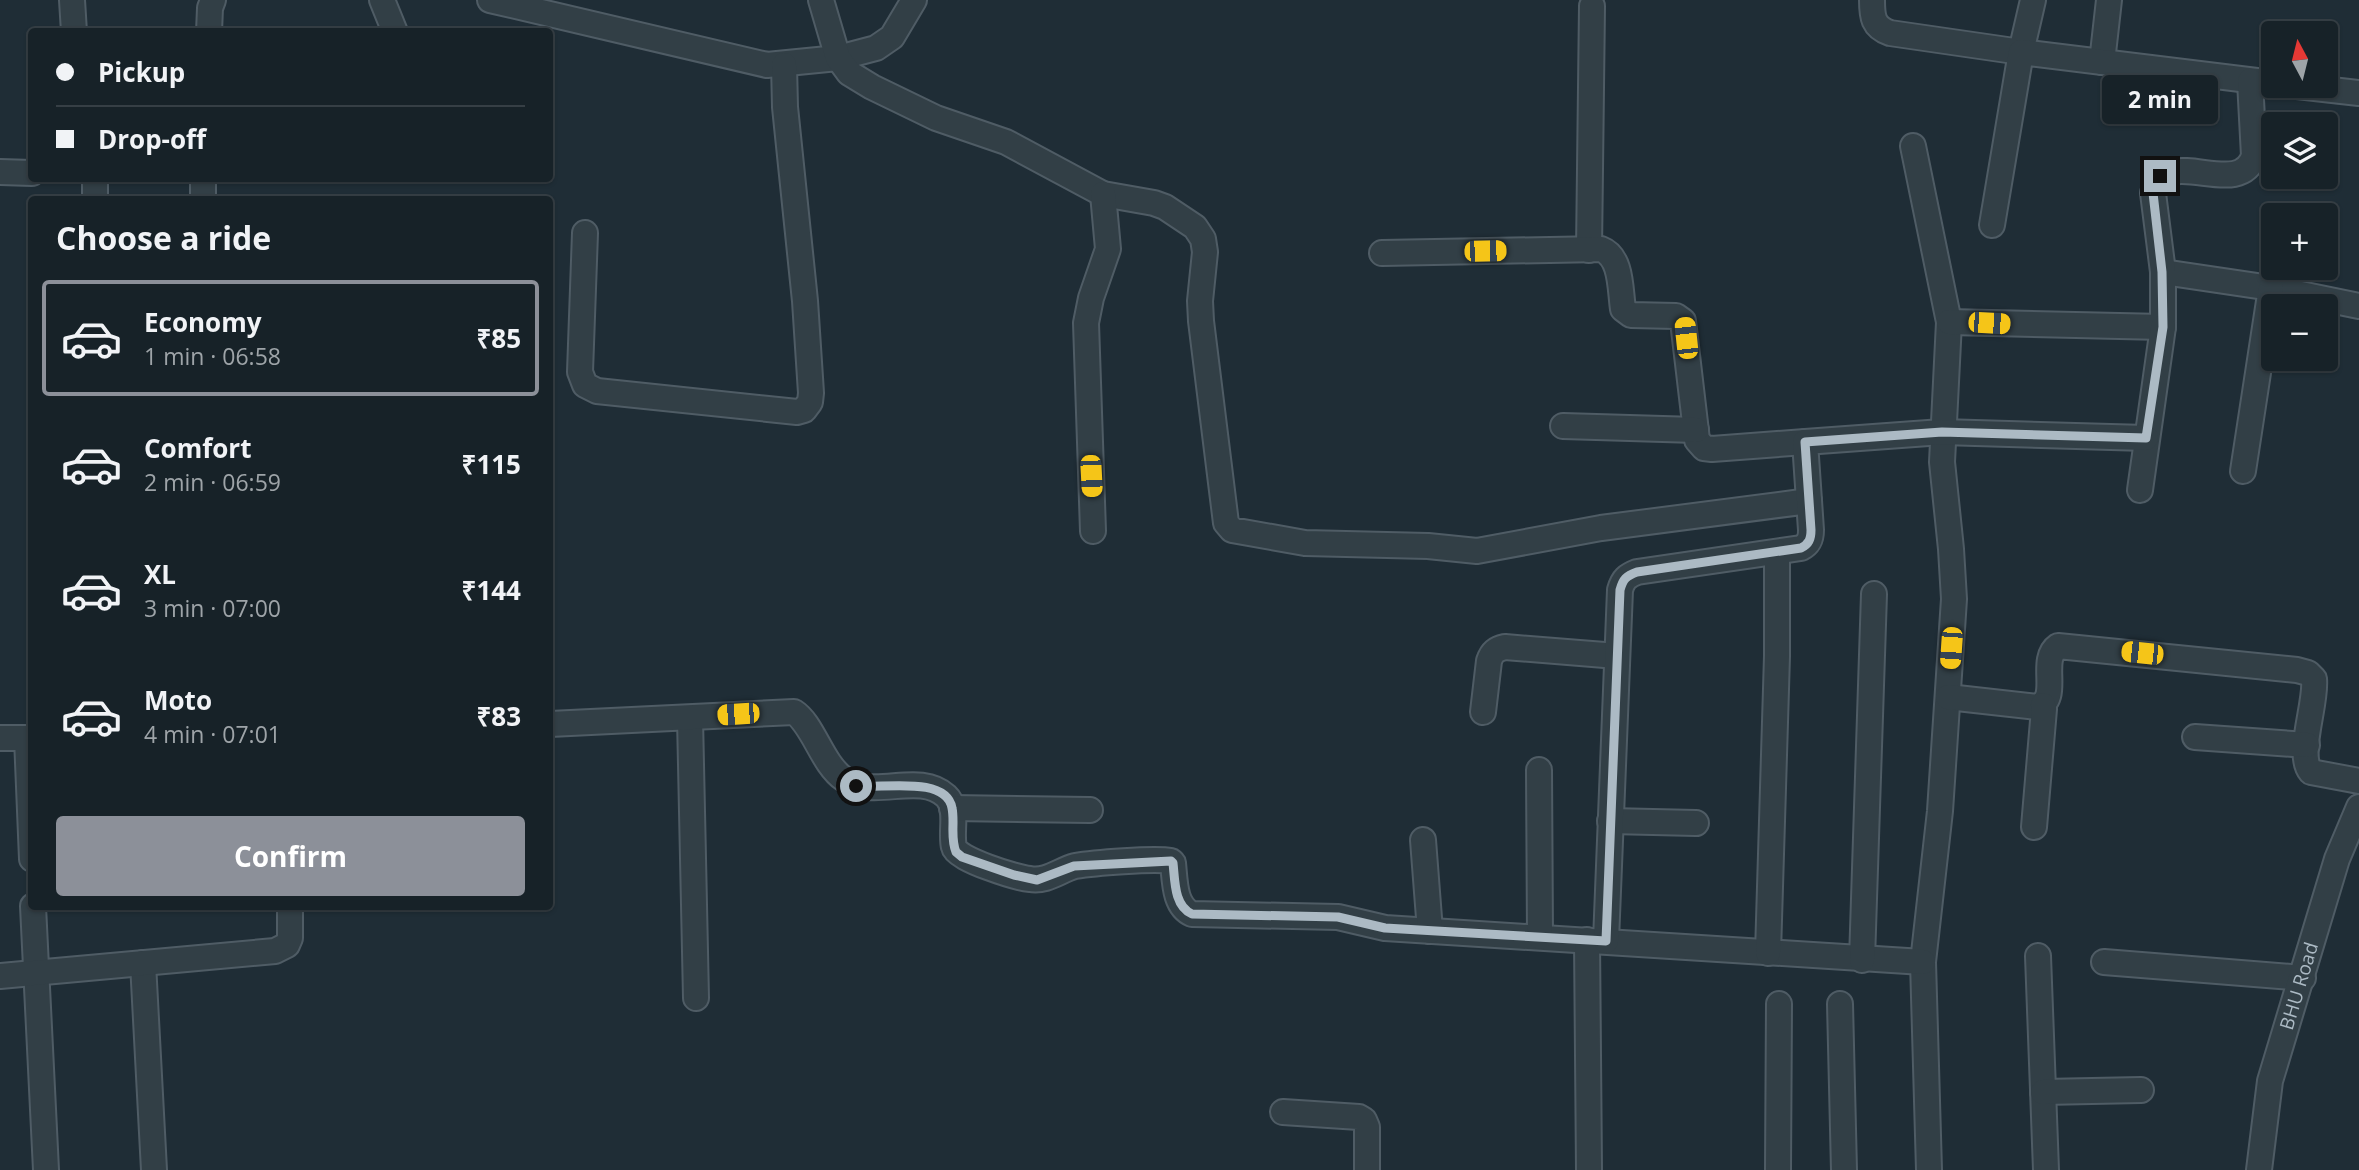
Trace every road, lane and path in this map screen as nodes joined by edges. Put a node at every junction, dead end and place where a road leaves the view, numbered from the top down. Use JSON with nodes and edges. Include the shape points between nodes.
{"nodes":[{"id":1,"x":72,"y":0,"type":"edge"},
{"id":2,"x":213,"y":0,"type":"edge"},
{"id":3,"x":382,"y":0,"type":"edge"},
{"id":4,"x":490,"y":0,"type":"edge"},
{"id":5,"x":821,"y":0,"type":"edge"},
{"id":6,"x":914,"y":0,"type":"edge"},
{"id":7,"x":1872,"y":0,"type":"edge"},
{"id":8,"x":2033,"y":0,"type":"edge"},
{"id":9,"x":2109,"y":0,"type":"edge"},
{"id":10,"x":1592,"y":6,"type":"dead end"},
{"id":11,"x":74,"y":28,"type":"edge"},
{"id":12,"x":209,"y":28,"type":"edge"},
{"id":13,"x":393,"y":28,"type":"edge"},
{"id":14,"x":2021,"y":52,"type":"junction"},
{"id":15,"x":838,"y":58,"type":"junction"},
{"id":16,"x":2102,"y":62,"type":"junction"},
{"id":17,"x":784,"y":65,"type":"junction"},
{"id":18,"x":2261,"y":82,"type":"edge"},
{"id":19,"x":2261,"y":91,"type":"edge"},
{"id":20,"x":2338,"y":91,"type":"edge"},
{"id":21,"x":2359,"y":93,"type":"edge"},
{"id":22,"x":1913,"y":146,"type":"dead end"},
{"id":23,"x":0,"y":172,"type":"edge"},
{"id":24,"x":28,"y":173,"type":"edge"},
{"id":25,"x":1103,"y":194,"type":"junction"},
{"id":26,"x":1992,"y":225,"type":"dead end"},
{"id":27,"x":585,"y":233,"type":"dead end"},
{"id":28,"x":1589,"y":250,"type":"junction"},
{"id":29,"x":1382,"y":253,"type":"dead end"},
{"id":30,"x":2162,"y":272,"type":"junction"},
{"id":31,"x":2271,"y":288,"type":"junction"},
{"id":32,"x":2359,"y":306,"type":"edge"},
{"id":33,"x":1949,"y":322,"type":"junction"},
{"id":34,"x":2163,"y":327,"type":"junction"},
{"id":35,"x":1563,"y":426,"type":"dead end"},
{"id":36,"x":1696,"y":429,"type":"junction"},
{"id":37,"x":1942,"y":432,"type":"junction"},
{"id":38,"x":2146,"y":438,"type":"junction"},
{"id":39,"x":1805,"y":442,"type":"junction"},
{"id":40,"x":2243,"y":471,"type":"dead end"},
{"id":41,"x":2140,"y":490,"type":"dead end"},
{"id":42,"x":1809,"y":501,"type":"junction"},
{"id":43,"x":1093,"y":531,"type":"dead end"},
{"id":44,"x":1776,"y":552,"type":"junction"},
{"id":45,"x":1874,"y":594,"type":"dead end"},
{"id":46,"x":1617,"y":656,"type":"junction"},
{"id":47,"x":1948,"y":697,"type":"junction"},
{"id":48,"x":2043,"y":705,"type":"junction"},
{"id":49,"x":1483,"y":712,"type":"dead end"},
{"id":50,"x":690,"y":718,"type":"junction"},
{"id":51,"x":553,"y":724,"type":"edge"},
{"id":52,"x":28,"y":737,"type":"edge"},
{"id":53,"x":2195,"y":737,"type":"dead end"},
{"id":54,"x":0,"y":738,"type":"edge"},
{"id":55,"x":2307,"y":745,"type":"junction"},
{"id":56,"x":1539,"y":770,"type":"dead end"},
{"id":57,"x":2359,"y":780,"type":"edge"},
{"id":58,"x":2359,"y":807,"type":"edge"},
{"id":59,"x":952,"y":808,"type":"junction"},
{"id":60,"x":1090,"y":810,"type":"dead end"},
{"id":61,"x":1611,"y":821,"type":"junction"},
{"id":62,"x":1696,"y":824,"type":"dead end"},
{"id":63,"x":2034,"y":827,"type":"dead end"},
{"id":64,"x":1423,"y":840,"type":"dead end"},
{"id":65,"x":33,"y":910,"type":"edge"},
{"id":66,"x":289,"y":910,"type":"edge"},
{"id":67,"x":1430,"y":931,"type":"junction"},
{"id":68,"x":1540,"y":937,"type":"junction"},
{"id":69,"x":1597,"y":940,"type":"junction"},
{"id":70,"x":1768,"y":953,"type":"junction"},
{"id":71,"x":2038,"y":956,"type":"dead end"},
{"id":72,"x":1863,"y":960,"type":"junction"},
{"id":73,"x":1923,"y":962,"type":"junction"},
{"id":74,"x":2104,"y":962,"type":"dead end"},
{"id":75,"x":143,"y":963,"type":"junction"},
{"id":76,"x":36,"y":972,"type":"junction"},
{"id":77,"x":0,"y":976,"type":"edge"},
{"id":78,"x":2303,"y":978,"type":"junction"},
{"id":79,"x":696,"y":998,"type":"dead end"},
{"id":80,"x":1779,"y":1004,"type":"dead end"},
{"id":81,"x":1840,"y":1004,"type":"dead end"},
{"id":82,"x":2141,"y":1090,"type":"dead end"},
{"id":83,"x":2043,"y":1092,"type":"junction"},
{"id":84,"x":1283,"y":1112,"type":"dead end"},
{"id":85,"x":46,"y":1170,"type":"edge"},
{"id":86,"x":154,"y":1170,"type":"edge"},
{"id":87,"x":1367,"y":1170,"type":"edge"},
{"id":88,"x":1589,"y":1170,"type":"edge"},
{"id":89,"x":1778,"y":1170,"type":"edge"},
{"id":90,"x":1844,"y":1170,"type":"edge"},
{"id":91,"x":1929,"y":1170,"type":"edge"},
{"id":92,"x":2046,"y":1170,"type":"edge"},
{"id":93,"x":2259,"y":1170,"type":"edge"}],
"edges":[{"from":1,"to":11,"type":"street"},
{"from":2,"to":12,"type":"street"},
{"from":3,"to":13,"type":"street"},
{"from":4,"to":17,"type":"street","via":[[751,63]]},
{"from":5,"to":15,"type":"street"},
{"from":6,"to":15,"type":"street","via":[[892,37],[876,48]]},
{"from":7,"to":14,"type":"street","via":[[1872,15],[1880,30]]},
{"from":8,"to":14,"type":"street"},
{"from":9,"to":16,"type":"street"},
{"from":10,"to":28,"type":"street"},
{"from":14,"to":16,"type":"street"},
{"from":14,"to":26,"type":"street"},
{"from":15,"to":17,"type":"street"},
{"from":15,"to":25,"type":"street","via":[[849,73],[872,87],[936,118],[1006,142]]},
{"from":16,"to":18,"type":"street"},
{"from":17,"to":27,"type":"street","via":[[811,393],[804,410],[597,391],[585,385],[580,372]]},
{"from":19,"to":30,"type":"street","via":[[2254,156],[2245,170],[2233,174],[2170,171],[2155,184]]},
{"from":20,"to":21,"type":"street"},
{"from":22,"to":33,"type":"street"},
{"from":23,"to":24,"type":"street"},
{"from":25,"to":42,"type":"street","via":[[1166,207],[1195,226],[1203,239],[1201,321],[1226,523],[1233,530],[1305,543],[1477,551],[1601,528]]},
{"from":25,"to":43,"type":"street","via":[[1108,249],[1086,323]]},
{"from":28,"to":29,"type":"street"},
{"from":28,"to":36,"type":"street","via":[[1601,249],[1613,256],[1626,313],[1676,316],[1683,321]]},
{"from":30,"to":31,"type":"street"},
{"from":30,"to":34,"type":"street"},
{"from":31,"to":32,"type":"street"},
{"from":31,"to":40,"type":"street"},
{"from":33,"to":34,"type":"street"},
{"from":33,"to":37,"type":"street"},
{"from":34,"to":38,"type":"street"},
{"from":35,"to":36,"type":"street"},
{"from":36,"to":39,"type":"street","via":[[1699,444],[1712,449]]},
{"from":37,"to":38,"type":"street"},
{"from":37,"to":39,"type":"street"},
{"from":37,"to":47,"type":"street","via":[[1954,599]]},
{"from":38,"to":41,"type":"street"},
{"from":39,"to":42,"type":"street"},
{"from":42,"to":44,"type":"street","via":[[1811,538],[1807,545]]},
{"from":44,"to":46,"type":"street","via":[[1627,576],[1620,590]]},
{"from":44,"to":70,"type":"street"},
{"from":45,"to":72,"type":"street"},
{"from":46,"to":49,"type":"street","via":[[1497,649],[1489,661]]},
{"from":46,"to":61,"type":"street"},
{"from":47,"to":48,"type":"street"},
{"from":47,"to":73,"type":"street"},
{"from":48,"to":55,"type":"street","via":[[2048,698],[2050,655],[2058,646],[2297,670],[2314,679]]},
{"from":48,"to":63,"type":"street"},
{"from":50,"to":51,"type":"street"},
{"from":50,"to":59,"type":"street","via":[[794,712],[844,779],[869,788],[932,788],[945,795]]},
{"from":50,"to":79,"type":"street"},
{"from":52,"to":54,"type":"street"},
{"from":53,"to":55,"type":"street"},
{"from":55,"to":57,"type":"street","via":[[2311,772]]},
{"from":56,"to":68,"type":"street"},
{"from":58,"to":78,"type":"street","name":"BHU Road","via":[[2337,859]]},
{"from":59,"to":60,"type":"street"},
{"from":59,"to":67,"type":"street","via":[[956,852],[1029,879],[1047,878],[1074,866],[1166,860],[1173,863],[1181,907],[1192,914],[1338,917],[1385,928]]},
{"from":61,"to":62,"type":"street"},
{"from":61,"to":69,"type":"street"},
{"from":64,"to":67,"type":"street"},
{"from":65,"to":76,"type":"street"},
{"from":66,"to":75,"type":"street","via":[[290,938],[282,949]]},
{"from":67,"to":68,"type":"street"},
{"from":68,"to":69,"type":"street"},
{"from":69,"to":70,"type":"street"},
{"from":69,"to":88,"type":"street"},
{"from":70,"to":72,"type":"street"},
{"from":71,"to":83,"type":"street"},
{"from":72,"to":73,"type":"street"},
{"from":73,"to":91,"type":"street"},
{"from":74,"to":78,"type":"street"},
{"from":75,"to":76,"type":"street"},
{"from":75,"to":86,"type":"street"},
{"from":76,"to":77,"type":"street"},
{"from":76,"to":85,"type":"street"},
{"from":78,"to":93,"type":"street","name":"BHU Road","via":[[2270,1080]]},
{"from":80,"to":89,"type":"street"},
{"from":81,"to":90,"type":"street"},
{"from":82,"to":83,"type":"street"},
{"from":83,"to":92,"type":"street"},
{"from":84,"to":87,"type":"street","via":[[1364,1120]]}]}
